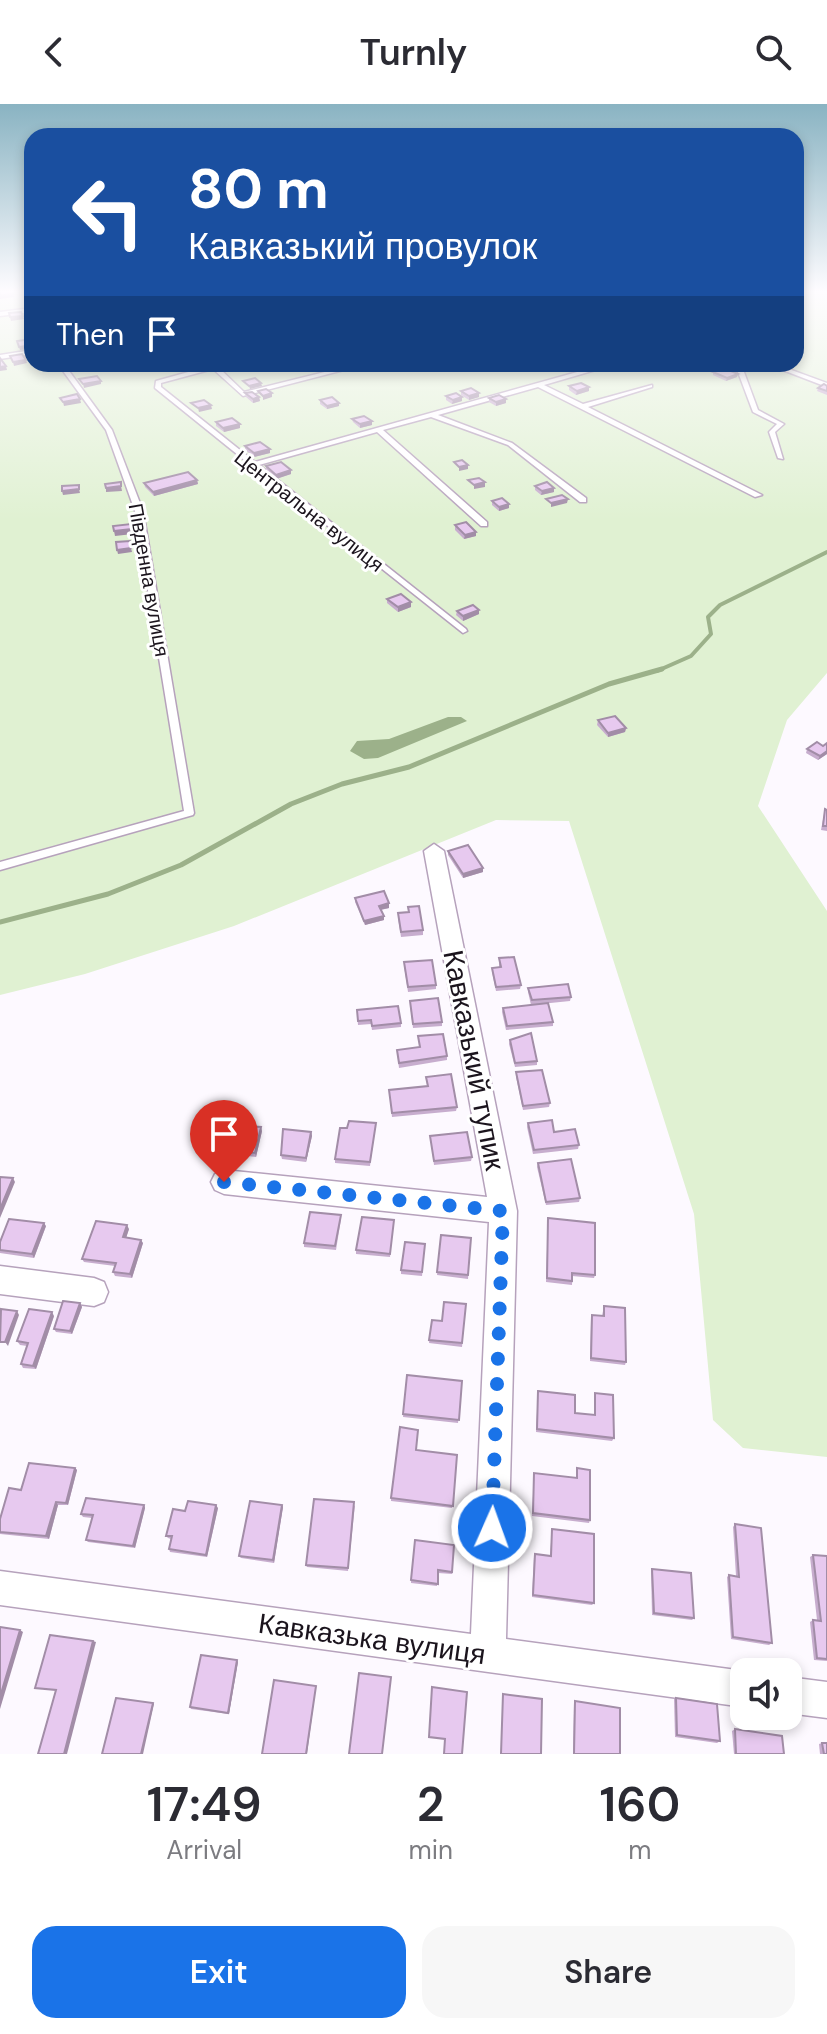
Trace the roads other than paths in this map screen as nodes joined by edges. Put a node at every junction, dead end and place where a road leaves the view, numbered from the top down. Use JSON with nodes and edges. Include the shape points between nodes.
{"nodes":[{"id":1,"x":67,"y":372,"type":"edge"},
{"id":2,"x":186,"y":372,"type":"edge"},
{"id":3,"x":219,"y":372,"type":"edge"},
{"id":4,"x":332,"y":372,"type":"edge"},
{"id":5,"x":583,"y":372,"type":"edge"},
{"id":6,"x":741,"y":372,"type":"edge"},
{"id":7,"x":792,"y":372,"type":"edge"},
{"id":8,"x":537,"y":384,"type":"junction"},
{"id":9,"x":827,"y":385,"type":"edge"},
{"id":10,"x":650,"y":386,"type":"dead end"},
{"id":11,"x":584,"y":406,"type":"junction"},
{"id":12,"x":432,"y":415,"type":"junction"},
{"id":13,"x":379,"y":430,"type":"junction"},
{"id":14,"x":781,"y":458,"type":"dead end"},
{"id":15,"x":250,"y":465,"type":"junction"},
{"id":16,"x":758,"y":495,"type":"dead end"},
{"id":17,"x":583,"y":500,"type":"dead end"},
{"id":18,"x":484,"y":524,"type":"dead end"},
{"id":19,"x":463,"y":631,"type":"dead end"},
{"id":20,"x":434,"y":851,"type":"dead end"},
{"id":21,"x":0,"y":866,"type":"edge"},
{"id":22,"x":224,"y":1182,"type":"dead end"},
{"id":23,"x":503,"y":1211,"type":"junction"},
{"id":24,"x":0,"y":1280,"type":"edge"},
{"id":25,"x":94,"y":1292,"type":"dead end"},
{"id":26,"x":0,"y":1588,"type":"edge"},
{"id":27,"x":488,"y":1654,"type":"junction"},
{"id":28,"x":730,"y":1687,"type":"edge"},
{"id":29,"x":802,"y":1697,"type":"edge"},
{"id":30,"x":827,"y":1700,"type":"edge"}],
"edges":[{"from":1,"to":21,"type":"lane","name":"Південна вулиця","via":[[109,430],[139,511],[189,813]]},
{"from":2,"to":15,"type":"lane","name":"Центральна вулиця","via":[[158,382],[158,388]]},
{"from":3,"to":4,"type":"lane","via":[[243,394]]},
{"from":5,"to":8,"type":"lane"},
{"from":6,"to":14,"type":"lane","via":[[755,411],[781,424],[772,432]]},
{"from":7,"to":9,"type":"lane"},
{"from":8,"to":11,"type":"lane"},
{"from":8,"to":12,"type":"lane"},
{"from":10,"to":11,"type":"lane"},
{"from":11,"to":16,"type":"lane"},
{"from":12,"to":13,"type":"lane"},
{"from":12,"to":17,"type":"lane","via":[[510,444]]},
{"from":13,"to":15,"type":"lane"},
{"from":13,"to":18,"type":"lane"},
{"from":15,"to":19,"type":"lane","name":"Центральна вулиця"},
{"from":20,"to":23,"type":"street","name":"Кавказький тупик"},
{"from":22,"to":23,"type":"street"},
{"from":23,"to":27,"type":"street","name":"Кавказький тупик"},
{"from":24,"to":25,"type":"street"},
{"from":26,"to":27,"type":"street","name":"Кавказька вулиця"},
{"from":27,"to":28,"type":"street","name":"Кавказька вулиця"},
{"from":29,"to":30,"type":"street"}]}
